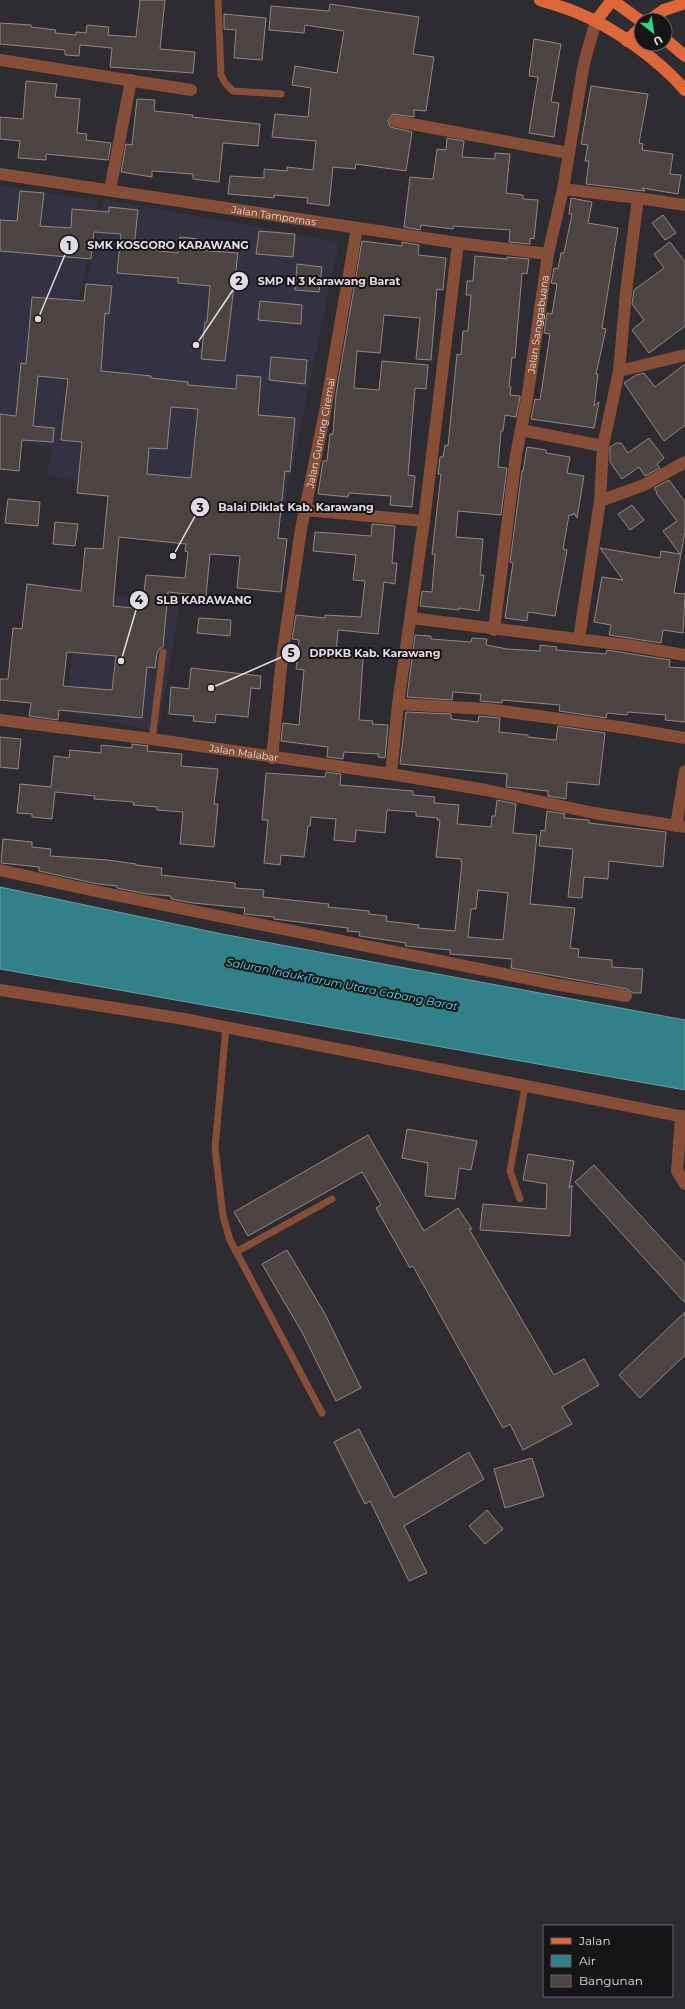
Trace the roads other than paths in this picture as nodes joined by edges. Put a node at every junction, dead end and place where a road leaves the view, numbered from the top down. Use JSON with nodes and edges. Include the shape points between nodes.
{"nodes":[{"id":1,"x":218,"y":0,"type":"edge"},
{"id":2,"x":540,"y":0,"type":"edge"},
{"id":3,"x":612,"y":0,"type":"edge"},
{"id":4,"x":685,"y":3,"type":"edge"},
{"id":5,"x":661,"y":12,"type":"edge"},
{"id":6,"x":633,"y":15,"type":"edge"},
{"id":7,"x":596,"y":21,"type":"junction"},
{"id":8,"x":633,"y":35,"type":"edge"},
{"id":9,"x":627,"y":41,"type":"junction"},
{"id":10,"x":673,"y":46,"type":"edge"},
{"id":11,"x":685,"y":56,"type":"edge"},
{"id":12,"x":0,"y":60,"type":"edge"},
{"id":13,"x":131,"y":80,"type":"junction"},
{"id":14,"x":191,"y":90,"type":"dead end"},
{"id":15,"x":685,"y":90,"type":"edge"},
{"id":16,"x":281,"y":94,"type":"dead end"},
{"id":17,"x":395,"y":121,"type":"dead end"},
{"id":18,"x":569,"y":152,"type":"junction"},
{"id":19,"x":0,"y":174,"type":"edge"},
{"id":20,"x":562,"y":189,"type":"junction"},
{"id":21,"x":110,"y":190,"type":"junction"},
{"id":22,"x":638,"y":198,"type":"junction"},
{"id":23,"x":685,"y":205,"type":"edge"},
{"id":24,"x":357,"y":228,"type":"junction"},
{"id":25,"x":458,"y":243,"type":"junction"},
{"id":26,"x":548,"y":254,"type":"junction"},
{"id":27,"x":685,"y":355,"type":"edge"},
{"id":28,"x":619,"y":371,"type":"junction"},
{"id":29,"x":521,"y":430,"type":"junction"},
{"id":30,"x":604,"y":446,"type":"junction"},
{"id":31,"x":685,"y":462,"type":"edge"},
{"id":32,"x":600,"y":502,"type":"junction"},
{"id":33,"x":305,"y":510,"type":"junction"},
{"id":34,"x":424,"y":521,"type":"junction"},
{"id":35,"x":411,"y":618,"type":"junction"},
{"id":36,"x":494,"y":630,"type":"junction"},
{"id":37,"x":579,"y":640,"type":"junction"},
{"id":38,"x":163,"y":652,"type":"dead end"},
{"id":39,"x":685,"y":655,"type":"edge"},
{"id":40,"x":398,"y":704,"type":"junction"},
{"id":41,"x":0,"y":720,"type":"edge"},
{"id":42,"x":685,"y":738,"type":"edge"},
{"id":43,"x":152,"y":739,"type":"junction"},
{"id":44,"x":272,"y":758,"type":"junction"},
{"id":45,"x":685,"y":772,"type":"edge"},
{"id":46,"x":391,"y":774,"type":"junction"},
{"id":47,"x":681,"y":826,"type":"edge"},
{"id":48,"x":0,"y":870,"type":"edge"},
{"id":49,"x":0,"y":990,"type":"edge"},
{"id":50,"x":626,"y":996,"type":"dead end"},
{"id":51,"x":226,"y":1027,"type":"junction"},
{"id":52,"x":526,"y":1087,"type":"junction"},
{"id":53,"x":683,"y":1117,"type":"edge"},
{"id":54,"x":685,"y":1184,"type":"edge"},
{"id":55,"x":332,"y":1199,"type":"dead end"},
{"id":56,"x":520,"y":1199,"type":"dead end"},
{"id":57,"x":236,"y":1252,"type":"junction"},
{"id":58,"x":322,"y":1413,"type":"dead end"}],
"edges":[{"from":1,"to":16,"type":"lane","via":[[221,75],[225,83],[233,91]]},
{"from":2,"to":7,"type":"main road"},
{"from":3,"to":6,"type":"main road"},
{"from":3,"to":7,"type":"main road"},
{"from":4,"to":5,"type":"main road"},
{"from":7,"to":9,"type":"main road"},
{"from":7,"to":18,"type":"street","name":"Jalan Sanggabuana","via":[[584,63]]},
{"from":8,"to":9,"type":"main road"},
{"from":9,"to":15,"type":"main road","via":[[671,74]]},
{"from":10,"to":11,"type":"main road"},
{"from":12,"to":13,"type":"street"},
{"from":13,"to":14,"type":"street"},
{"from":13,"to":21,"type":"street"},
{"from":17,"to":18,"type":"street"},
{"from":18,"to":20,"type":"street","name":"Jalan Sanggabuana"},
{"from":19,"to":21,"type":"street","name":"Jalan Tampomas"},
{"from":20,"to":22,"type":"street"},
{"from":20,"to":26,"type":"street","name":"Jalan Sanggabuana"},
{"from":21,"to":24,"type":"street","name":"Jalan Tampomas"},
{"from":22,"to":23,"type":"street"},
{"from":22,"to":28,"type":"street"},
{"from":24,"to":25,"type":"street","name":"Jalan Tampomas"},
{"from":24,"to":33,"type":"street","name":"Jalan Gunung Ciremai"},
{"from":25,"to":26,"type":"street","name":"Jalan Tampomas"},
{"from":25,"to":34,"type":"street"},
{"from":26,"to":29,"type":"street","name":"Jalan Sanggabuana"},
{"from":27,"to":28,"type":"street"},
{"from":28,"to":30,"type":"street"},
{"from":29,"to":30,"type":"street"},
{"from":29,"to":36,"type":"street","name":"Jalan Sanggabuana"},
{"from":30,"to":32,"type":"street"},
{"from":31,"to":32,"type":"street","via":[[644,485]]},
{"from":32,"to":37,"type":"street"},
{"from":33,"to":34,"type":"street"},
{"from":33,"to":44,"type":"street","name":"Jalan Gunung Ciremai","via":[[282,657]]},
{"from":34,"to":35,"type":"street"},
{"from":35,"to":36,"type":"street"},
{"from":35,"to":40,"type":"street"},
{"from":36,"to":37,"type":"street"},
{"from":37,"to":39,"type":"street"},
{"from":38,"to":43,"type":"lane"},
{"from":40,"to":42,"type":"street","via":[[487,709]]},
{"from":40,"to":46,"type":"street"},
{"from":41,"to":43,"type":"street","name":"Jalan Malabar"},
{"from":43,"to":44,"type":"street","name":"Jalan Malabar"},
{"from":44,"to":46,"type":"street","name":"Jalan Malabar"},
{"from":45,"to":47,"type":"street"},
{"from":46,"to":47,"type":"street","name":"Jalan Malabar","via":[[486,790],[594,813]]},
{"from":48,"to":50,"type":"street","via":[[539,981]]},
{"from":49,"to":51,"type":"street"},
{"from":51,"to":52,"type":"street"},
{"from":51,"to":57,"type":"lane","via":[[215,1148],[223,1216]]},
{"from":52,"to":53,"type":"street"},
{"from":52,"to":56,"type":"lane","via":[[510,1171]]},
{"from":53,"to":54,"type":"street","via":[[677,1171]]},
{"from":55,"to":57,"type":"lane"},
{"from":57,"to":58,"type":"lane"}]}
